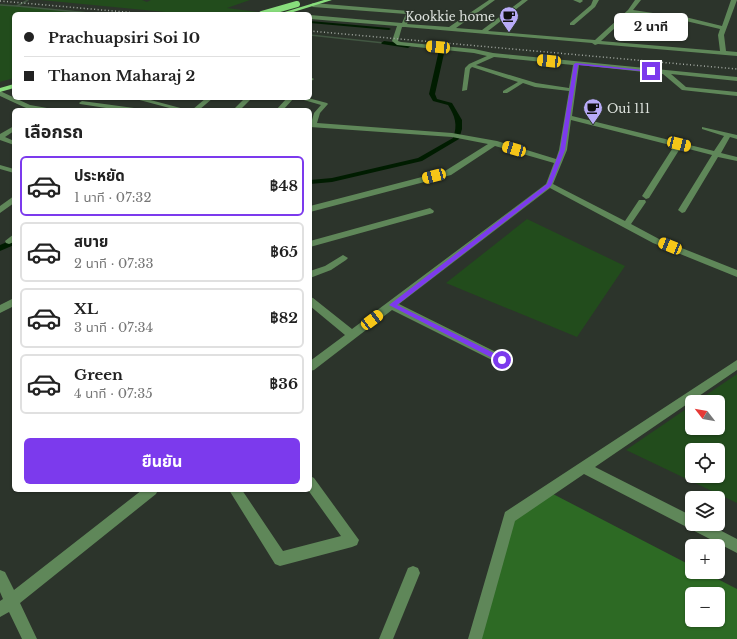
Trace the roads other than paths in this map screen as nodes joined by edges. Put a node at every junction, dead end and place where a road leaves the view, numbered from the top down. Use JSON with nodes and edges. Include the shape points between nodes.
{"nodes":[{"id":1,"x":320,"y":0,"type":"edge"},
{"id":2,"x":329,"y":0,"type":"edge"},
{"id":3,"x":492,"y":0,"type":"edge"},
{"id":4,"x":525,"y":0,"type":"edge"},
{"id":5,"x":596,"y":0,"type":"edge"},
{"id":6,"x":638,"y":0,"type":"edge"},
{"id":7,"x":734,"y":0,"type":"edge"},
{"id":8,"x":314,"y":2,"type":"edge"},
{"id":9,"x":299,"y":4,"type":"junction"},
{"id":10,"x":412,"y":7,"type":"dead end"},
{"id":11,"x":630,"y":11,"type":"junction"},
{"id":12,"x":269,"y":12,"type":"edge"},
{"id":13,"x":270,"y":12,"type":"edge"},
{"id":14,"x":276,"y":12,"type":"edge"},
{"id":15,"x":286,"y":12,"type":"edge"},
{"id":16,"x":409,"y":13,"type":"junction"},
{"id":17,"x":312,"y":17,"type":"edge"},
{"id":18,"x":572,"y":24,"type":"dead end"},
{"id":19,"x":401,"y":26,"type":"junction"},
{"id":20,"x":723,"y":28,"type":"junction"},
{"id":21,"x":449,"y":30,"type":"junction"},
{"id":22,"x":482,"y":33,"type":"junction"},
{"id":23,"x":595,"y":43,"type":"junction"},
{"id":24,"x":723,"y":53,"type":"junction"},
{"id":25,"x":737,"y":54,"type":"edge"},
{"id":26,"x":493,"y":56,"type":"junction"},
{"id":27,"x":576,"y":64,"type":"junction"},
{"id":28,"x":471,"y":65,"type":"junction"},
{"id":29,"x":665,"y":72,"type":"junction"},
{"id":30,"x":737,"y":79,"type":"edge"},
{"id":31,"x":523,"y":81,"type":"junction"},
{"id":32,"x":12,"y":82,"type":"edge"},
{"id":33,"x":0,"y":85,"type":"edge"},
{"id":34,"x":12,"y":87,"type":"edge"},
{"id":35,"x":0,"y":90,"type":"edge"},
{"id":36,"x":464,"y":90,"type":"dead end"},
{"id":37,"x":573,"y":90,"type":"junction"},
{"id":38,"x":505,"y":92,"type":"dead end"},
{"id":39,"x":0,"y":93,"type":"edge"},
{"id":40,"x":737,"y":94,"type":"edge"},
{"id":41,"x":12,"y":99,"type":"edge"},
{"id":42,"x":14,"y":100,"type":"edge"},
{"id":43,"x":208,"y":100,"type":"edge"},
{"id":44,"x":247,"y":100,"type":"edge"},
{"id":45,"x":289,"y":100,"type":"edge"},
{"id":46,"x":308,"y":100,"type":"edge"},
{"id":47,"x":154,"y":101,"type":"edge"},
{"id":48,"x":82,"y":103,"type":"dead end"},
{"id":49,"x":33,"y":108,"type":"edge"},
{"id":50,"x":119,"y":108,"type":"edge"},
{"id":51,"x":178,"y":108,"type":"edge"},
{"id":52,"x":198,"y":108,"type":"edge"},
{"id":53,"x":238,"y":108,"type":"edge"},
{"id":54,"x":281,"y":108,"type":"edge"},
{"id":55,"x":568,"y":117,"type":"junction"},
{"id":56,"x":312,"y":123,"type":"edge"},
{"id":57,"x":312,"y":125,"type":"edge"},
{"id":58,"x":704,"y":128,"type":"dead end"},
{"id":59,"x":12,"y":129,"type":"edge"},
{"id":60,"x":728,"y":135,"type":"junction"},
{"id":61,"x":737,"y":137,"type":"edge"},
{"id":62,"x":0,"y":138,"type":"edge"},
{"id":63,"x":12,"y":142,"type":"edge"},
{"id":64,"x":494,"y":143,"type":"junction"},
{"id":65,"x":679,"y":144,"type":"junction"},
{"id":66,"x":716,"y":154,"type":"junction"},
{"id":67,"x":737,"y":159,"type":"edge"},
{"id":68,"x":559,"y":162,"type":"junction"},
{"id":69,"x":0,"y":167,"type":"edge"},
{"id":70,"x":11,"y":170,"type":"edge"},
{"id":71,"x":0,"y":175,"type":"edge"},
{"id":72,"x":549,"y":185,"type":"junction"},
{"id":73,"x":12,"y":201,"type":"edge"},
{"id":74,"x":312,"y":208,"type":"edge"},
{"id":75,"x":0,"y":210,"type":"edge"},
{"id":76,"x":682,"y":210,"type":"dead end"},
{"id":77,"x":430,"y":211,"type":"dead end"},
{"id":78,"x":626,"y":226,"type":"junction"},
{"id":79,"x":312,"y":243,"type":"edge"},
{"id":80,"x":343,"y":258,"type":"dead end"},
{"id":81,"x":312,"y":274,"type":"edge"},
{"id":82,"x":737,"y":274,"type":"edge"},
{"id":83,"x":12,"y":303,"type":"edge"},
{"id":84,"x":392,"y":305,"type":"junction"},
{"id":85,"x":312,"y":306,"type":"edge"},
{"id":86,"x":0,"y":309,"type":"edge"},
{"id":87,"x":352,"y":335,"type":"junction"},
{"id":88,"x":502,"y":360,"type":"dead end"},
{"id":89,"x":737,"y":364,"type":"edge"},
{"id":90,"x":312,"y":365,"type":"edge"},
{"id":91,"x":584,"y":468,"type":"junction"},
{"id":92,"x":312,"y":485,"type":"edge"},
{"id":93,"x":149,"y":492,"type":"edge"},
{"id":94,"x":236,"y":492,"type":"edge"},
{"id":95,"x":685,"y":520,"type":"edge"},
{"id":96,"x":707,"y":531,"type":"edge"},
{"id":97,"x":737,"y":546,"type":"edge"},
{"id":98,"x":413,"y":573,"type":"dead end"},
{"id":99,"x":0,"y":576,"type":"edge"},
{"id":100,"x":12,"y":600,"type":"junction"},
{"id":101,"x":0,"y":610,"type":"edge"},
{"id":102,"x":30,"y":639,"type":"edge"},
{"id":103,"x":386,"y":639,"type":"edge"},
{"id":104,"x":475,"y":639,"type":"edge"}],
"edges":[{"from":1,"to":9,"type":"main road"},
{"from":2,"to":8,"type":"main road"},
{"from":3,"to":21,"type":"street"},
{"from":4,"to":22,"type":"street"},
{"from":5,"to":18,"type":"street"},
{"from":6,"to":11,"type":"street"},
{"from":7,"to":20,"type":"street"},
{"from":8,"to":9,"type":"main road"},
{"from":8,"to":15,"type":"main road"},
{"from":8,"to":16,"type":"street"},
{"from":9,"to":12,"type":"main road","bridge":true},
{"from":9,"to":13,"type":"main road"},
{"from":9,"to":14,"type":"main road","bridge":true},
{"from":10,"to":16,"type":"street"},
{"from":11,"to":20,"type":"street","via":[[672,16]]},
{"from":11,"to":23,"type":"street"},
{"from":16,"to":19,"type":"street"},
{"from":17,"to":19,"type":"street"},
{"from":19,"to":21,"type":"street"},
{"from":19,"to":26,"type":"street","via":[[396,43],[474,51]]},
{"from":20,"to":24,"type":"street","via":[[720,35]]},
{"from":21,"to":22,"type":"street"},
{"from":22,"to":23,"type":"street"},
{"from":23,"to":24,"type":"street"},
{"from":24,"to":25,"type":"street"},
{"from":26,"to":27,"type":"street"},
{"from":26,"to":28,"type":"street"},
{"from":27,"to":29,"type":"street"},
{"from":27,"to":37,"type":"street"},
{"from":28,"to":31,"type":"street"},
{"from":28,"to":36,"type":"street","via":[[467,69]]},
{"from":29,"to":30,"type":"street"},
{"from":29,"to":40,"type":"street","via":[[684,89]]},
{"from":31,"to":37,"type":"street"},
{"from":31,"to":38,"type":"street"},
{"from":32,"to":33,"type":"main road"},
{"from":34,"to":35,"type":"main road"},
{"from":37,"to":55,"type":"street"},
{"from":39,"to":41,"type":"street"},
{"from":42,"to":49,"type":"street"},
{"from":43,"to":52,"type":"street"},
{"from":44,"to":53,"type":"street"},
{"from":45,"to":54,"type":"street"},
{"from":46,"to":56,"type":"street","via":[[325,104]]},
{"from":47,"to":51,"type":"street"},
{"from":48,"to":50,"type":"street"},
{"from":55,"to":65,"type":"street"},
{"from":55,"to":68,"type":"street"},
{"from":57,"to":64,"type":"street","via":[[452,135]]},
{"from":58,"to":60,"type":"street"},
{"from":59,"to":62,"type":"street"},
{"from":60,"to":61,"type":"street"},
{"from":60,"to":66,"type":"street"},
{"from":62,"to":63,"type":"street"},
{"from":64,"to":68,"type":"street"},
{"from":64,"to":74,"type":"street","via":[[448,173]]},
{"from":65,"to":66,"type":"street"},
{"from":65,"to":78,"type":"street"},
{"from":66,"to":67,"type":"street"},
{"from":66,"to":76,"type":"street"},
{"from":68,"to":72,"type":"street"},
{"from":69,"to":70,"type":"street"},
{"from":70,"to":71,"type":"street"},
{"from":72,"to":78,"type":"street"},
{"from":72,"to":84,"type":"street"},
{"from":73,"to":75,"type":"street"},
{"from":77,"to":79,"type":"street"},
{"from":78,"to":82,"type":"street"},
{"from":80,"to":81,"type":"street"},
{"from":83,"to":86,"type":"street"},
{"from":84,"to":87,"type":"street"},
{"from":84,"to":88,"type":"street"},
{"from":85,"to":87,"type":"street"},
{"from":87,"to":90,"type":"street"},
{"from":89,"to":91,"type":"street"},
{"from":91,"to":95,"type":"street"},
{"from":91,"to":104,"type":"street","via":[[510,518]]},
{"from":92,"to":94,"type":"street","via":[[352,540],[280,559]]},
{"from":93,"to":100,"type":"street"},
{"from":96,"to":97,"type":"street"},
{"from":98,"to":103,"type":"street"},
{"from":99,"to":100,"type":"street"},
{"from":100,"to":101,"type":"street"},
{"from":100,"to":102,"type":"street"}]}
